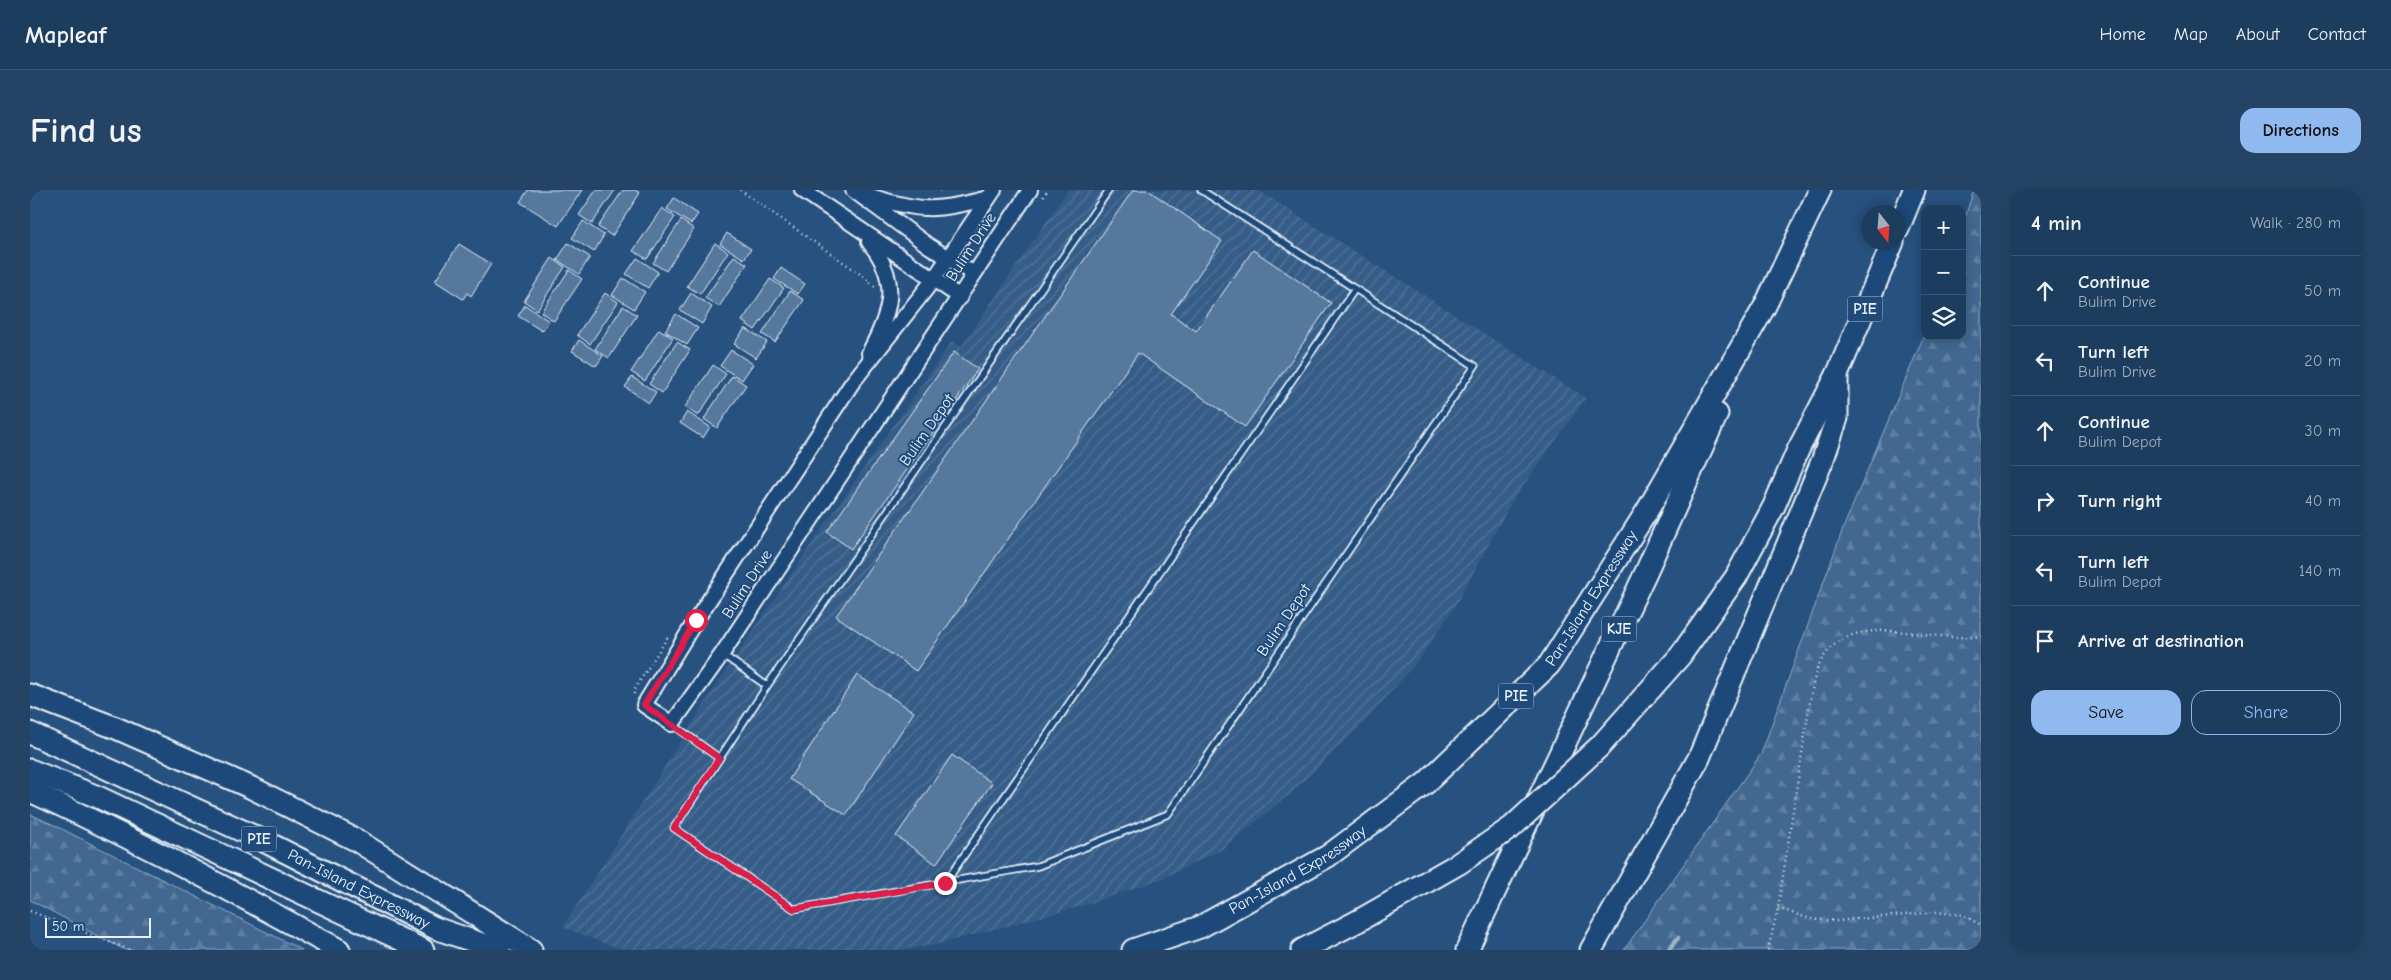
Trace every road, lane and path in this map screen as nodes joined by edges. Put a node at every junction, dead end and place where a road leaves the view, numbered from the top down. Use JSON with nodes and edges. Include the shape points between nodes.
{"nodes":[{"id":1,"x":802,"y":190,"type":"edge"},
{"id":2,"x":1030,"y":190,"type":"edge"},
{"id":3,"x":1110,"y":190,"type":"edge"},
{"id":4,"x":1201,"y":190,"type":"edge"},
{"id":5,"x":1820,"y":190,"type":"edge"},
{"id":6,"x":1914,"y":190,"type":"edge"},
{"id":7,"x":854,"y":191,"type":"edge"},
{"id":8,"x":991,"y":194,"type":"edge"},
{"id":9,"x":1906,"y":210,"type":"edge"},
{"id":10,"x":861,"y":231,"type":"junction"},
{"id":11,"x":1890,"y":250,"type":"edge"},
{"id":12,"x":948,"y":258,"type":"junction"},
{"id":13,"x":974,"y":274,"type":"junction"},
{"id":14,"x":934,"y":279,"type":"junction"},
{"id":15,"x":1355,"y":289,"type":"junction"},
{"id":16,"x":960,"y":297,"type":"junction"},
{"id":17,"x":1765,"y":306,"type":"junction"},
{"id":18,"x":1837,"y":375,"type":"junction"},
{"id":19,"x":852,"y":383,"type":"junction"},
{"id":20,"x":1981,"y":636,"type":"edge"},
{"id":21,"x":722,"y":654,"type":"junction"},
{"id":22,"x":767,"y":686,"type":"junction"},
{"id":23,"x":30,"y":695,"type":"edge"},
{"id":24,"x":672,"y":724,"type":"junction"},
{"id":25,"x":30,"y":733,"type":"edge"},
{"id":26,"x":719,"y":758,"type":"junction"},
{"id":27,"x":30,"y":770,"type":"edge"},
{"id":28,"x":30,"y":791,"type":"edge"},
{"id":29,"x":945,"y":883,"type":"junction"},
{"id":30,"x":1778,"y":908,"type":"junction"},
{"id":31,"x":30,"y":911,"type":"edge"},
{"id":32,"x":1981,"y":925,"type":"edge"},
{"id":33,"x":130,"y":950,"type":"edge"},
{"id":34,"x":338,"y":950,"type":"edge"},
{"id":35,"x":423,"y":950,"type":"edge"},
{"id":36,"x":499,"y":950,"type":"edge"},
{"id":37,"x":531,"y":950,"type":"edge"},
{"id":38,"x":1133,"y":950,"type":"edge"},
{"id":39,"x":1302,"y":950,"type":"edge"},
{"id":40,"x":1467,"y":950,"type":"edge"},
{"id":41,"x":1591,"y":950,"type":"edge"},
{"id":42,"x":1768,"y":950,"type":"edge"}],
"edges":[{"from":1,"to":10,"type":"street"},
{"from":2,"to":13,"type":"street","name":"Bulim Drive"},
{"from":3,"to":22,"type":"lane","name":"Bulim Depot"},
{"from":4,"to":15,"type":"lane","name":"Bulim Depot"},
{"from":5,"to":17,"type":"highway","name":"Pan-Island Expressway","number":"PIE"},
{"from":6,"to":9,"type":"highway"},
{"from":7,"to":8,"type":"street","via":[[898,205],[931,210],[953,207]]},
{"from":7,"to":12,"type":"street"},
{"from":8,"to":12,"type":"street","name":"Bulim Drive"},
{"from":10,"to":14,"type":"street"},
{"from":10,"to":19,"type":"street","via":[[881,256],[888,273],[889,312]]},
{"from":11,"to":18,"type":"highway","number":"PIE"},
{"from":12,"to":13,"type":"street"},
{"from":12,"to":14,"type":"street","name":"Bulim Drive"},
{"from":13,"to":16,"type":"street","name":"Bulim Drive"},
{"from":14,"to":16,"type":"street"},
{"from":14,"to":19,"type":"street","name":"Bulim Drive"},
{"from":15,"to":29,"type":"lane"},
{"from":15,"to":29,"type":"lane","name":"Bulim Depot","via":[[1475,366],[1168,814],[1038,866]]},
{"from":16,"to":21,"type":"street","name":"Bulim Drive"},
{"from":17,"to":38,"type":"highway","name":"Pan-Island Expressway","number":"PIE","via":[[1647,510],[1549,665],[1426,783],[1328,856],[1200,927]]},
{"from":17,"to":40,"type":"highway","number":"KJE","via":[[1646,572]]},
{"from":18,"to":39,"type":"highway","number":"PIE","bridge":true,"via":[[1736,577],[1680,656],[1600,746],[1512,827],[1458,864]]},
{"from":18,"to":41,"type":"highway","via":[[1837,418],[1823,459],[1699,758]]},
{"from":19,"to":24,"type":"street","name":"Bulim Drive","via":[[644,705]]},
{"from":20,"to":30,"type":"path","via":[[1966,638],[1874,629],[1853,634],[1832,646],[1819,665],[1810,695]]},
{"from":21,"to":22,"type":"lane"},
{"from":21,"to":24,"type":"street","name":"Bulim Drive"},
{"from":22,"to":26,"type":"lane","name":"Bulim Depot"},
{"from":23,"to":37,"type":"highway","via":[[116,728],[252,788],[356,840]]},
{"from":24,"to":26,"type":"lane"},
{"from":25,"to":36,"type":"highway","name":"Pan-Island Expressway","number":"PIE","via":[[264,841],[435,928]]},
{"from":26,"to":29,"type":"lane","name":"Bulim Depot","via":[[674,828],[794,909]]},
{"from":27,"to":35,"type":"highway","name":"Pan-Island Expressway","number":"PIE","via":[[106,801]]},
{"from":28,"to":34,"type":"highway","via":[[102,824],[261,906]]},
{"from":30,"to":32,"type":"path","via":[[1810,919],[1838,921],[1936,912],[1963,915]]},
{"from":30,"to":42,"type":"path"},
{"from":31,"to":33,"type":"path"}]}
